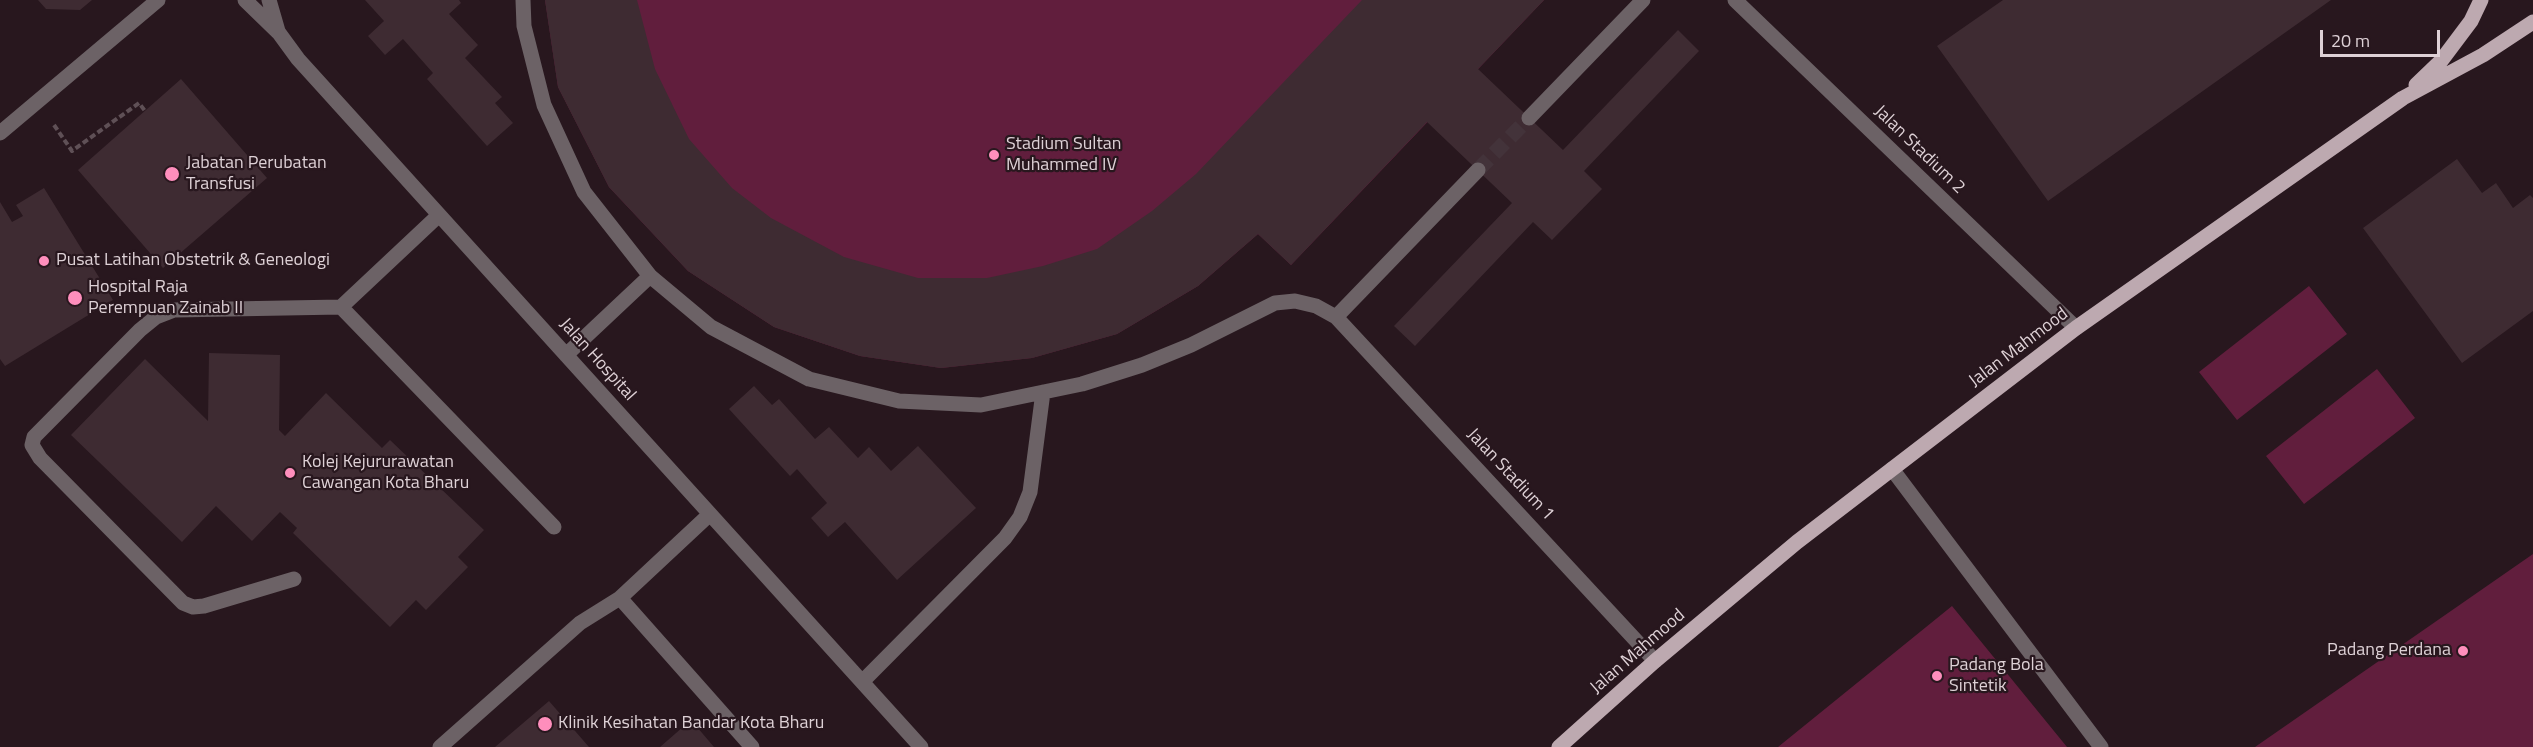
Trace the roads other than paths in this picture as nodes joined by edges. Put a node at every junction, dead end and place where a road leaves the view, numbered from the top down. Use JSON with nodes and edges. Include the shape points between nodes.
{"nodes":[{"id":1,"x":158,"y":0,"type":"edge"},
{"id":2,"x":245,"y":0,"type":"edge"},
{"id":3,"x":268,"y":0,"type":"edge"},
{"id":4,"x":523,"y":0,"type":"edge"},
{"id":5,"x":1643,"y":0,"type":"edge"},
{"id":6,"x":1735,"y":0,"type":"edge"},
{"id":7,"x":2481,"y":0,"type":"edge"},
{"id":8,"x":2533,"y":22,"type":"edge"},
{"id":9,"x":279,"y":33,"type":"junction"},
{"id":10,"x":2403,"y":98,"type":"junction"},
{"id":11,"x":1529,"y":118,"type":"tunnel mouth"},
{"id":12,"x":0,"y":133,"type":"edge"},
{"id":13,"x":1478,"y":170,"type":"tunnel mouth"},
{"id":14,"x":440,"y":215,"type":"junction"},
{"id":15,"x":650,"y":276,"type":"junction"},
{"id":16,"x":341,"y":307,"type":"junction"},
{"id":17,"x":1336,"y":317,"type":"junction"},
{"id":18,"x":2076,"y":328,"type":"junction"},
{"id":19,"x":566,"y":355,"type":"junction"},
{"id":20,"x":1043,"y":392,"type":"junction"},
{"id":21,"x":1892,"y":469,"type":"junction"},
{"id":22,"x":710,"y":514,"type":"junction"},
{"id":23,"x":554,"y":527,"type":"dead end"},
{"id":24,"x":294,"y":579,"type":"dead end"},
{"id":25,"x":620,"y":598,"type":"junction"},
{"id":26,"x":1655,"y":661,"type":"junction"},
{"id":27,"x":861,"y":682,"type":"junction"},
{"id":28,"x":440,"y":747,"type":"edge"},
{"id":29,"x":752,"y":747,"type":"edge"},
{"id":30,"x":921,"y":747,"type":"edge"},
{"id":31,"x":1559,"y":747,"type":"edge"},
{"id":32,"x":2101,"y":747,"type":"edge"}],
"edges":[{"from":1,"to":12,"type":"street"},
{"from":2,"to":9,"type":"street","name":"Jalan Hospital"},
{"from":3,"to":9,"type":"street"},
{"from":4,"to":15,"type":"street","via":[[524,26],[543,105],[584,192]]},
{"from":5,"to":11,"type":"street"},
{"from":6,"to":18,"type":"street","name":"Jalan Stadium 2"},
{"from":7,"to":10,"type":"main road","via":[[2471,21],[2441,61]]},
{"from":8,"to":10,"type":"main road","name":"Jalan Mahmood","via":[[2483,55]]},
{"from":9,"to":14,"type":"street","name":"Jalan Hospital"},
{"from":10,"to":18,"type":"main road","name":"Jalan Mahmood"},
{"from":13,"to":17,"type":"street"},
{"from":14,"to":16,"type":"street"},
{"from":14,"to":19,"type":"street","name":"Jalan Hospital"},
{"from":15,"to":19,"type":"street"},
{"from":15,"to":20,"type":"street","via":[[711,327],[809,379],[899,401],[981,405]]},
{"from":16,"to":23,"type":"street"},
{"from":16,"to":24,"type":"street","via":[[174,310],[156,317],[40,430],[32,445],[40,458],[183,603],[204,606]]},
{"from":17,"to":20,"type":"street","via":[[1295,301],[1275,303],[1142,365]]},
{"from":17,"to":26,"type":"street","name":"Jalan Stadium 1"},
{"from":18,"to":21,"type":"main road","name":"Jalan Mahmood"},
{"from":19,"to":22,"type":"street","name":"Jalan Hospital"},
{"from":20,"to":27,"type":"street","via":[[1030,492],[1020,517],[1005,538]]},
{"from":21,"to":26,"type":"main road","name":"Jalan Mahmood","via":[[1797,542]]},
{"from":21,"to":32,"type":"street"},
{"from":22,"to":25,"type":"street"},
{"from":22,"to":27,"type":"street","name":"Jalan Hospital"},
{"from":25,"to":28,"type":"street","via":[[579,623]]},
{"from":25,"to":29,"type":"street"},
{"from":26,"to":31,"type":"main road","name":"Jalan Mahmood"},
{"from":27,"to":30,"type":"street","name":"Jalan Hospital"}]}
